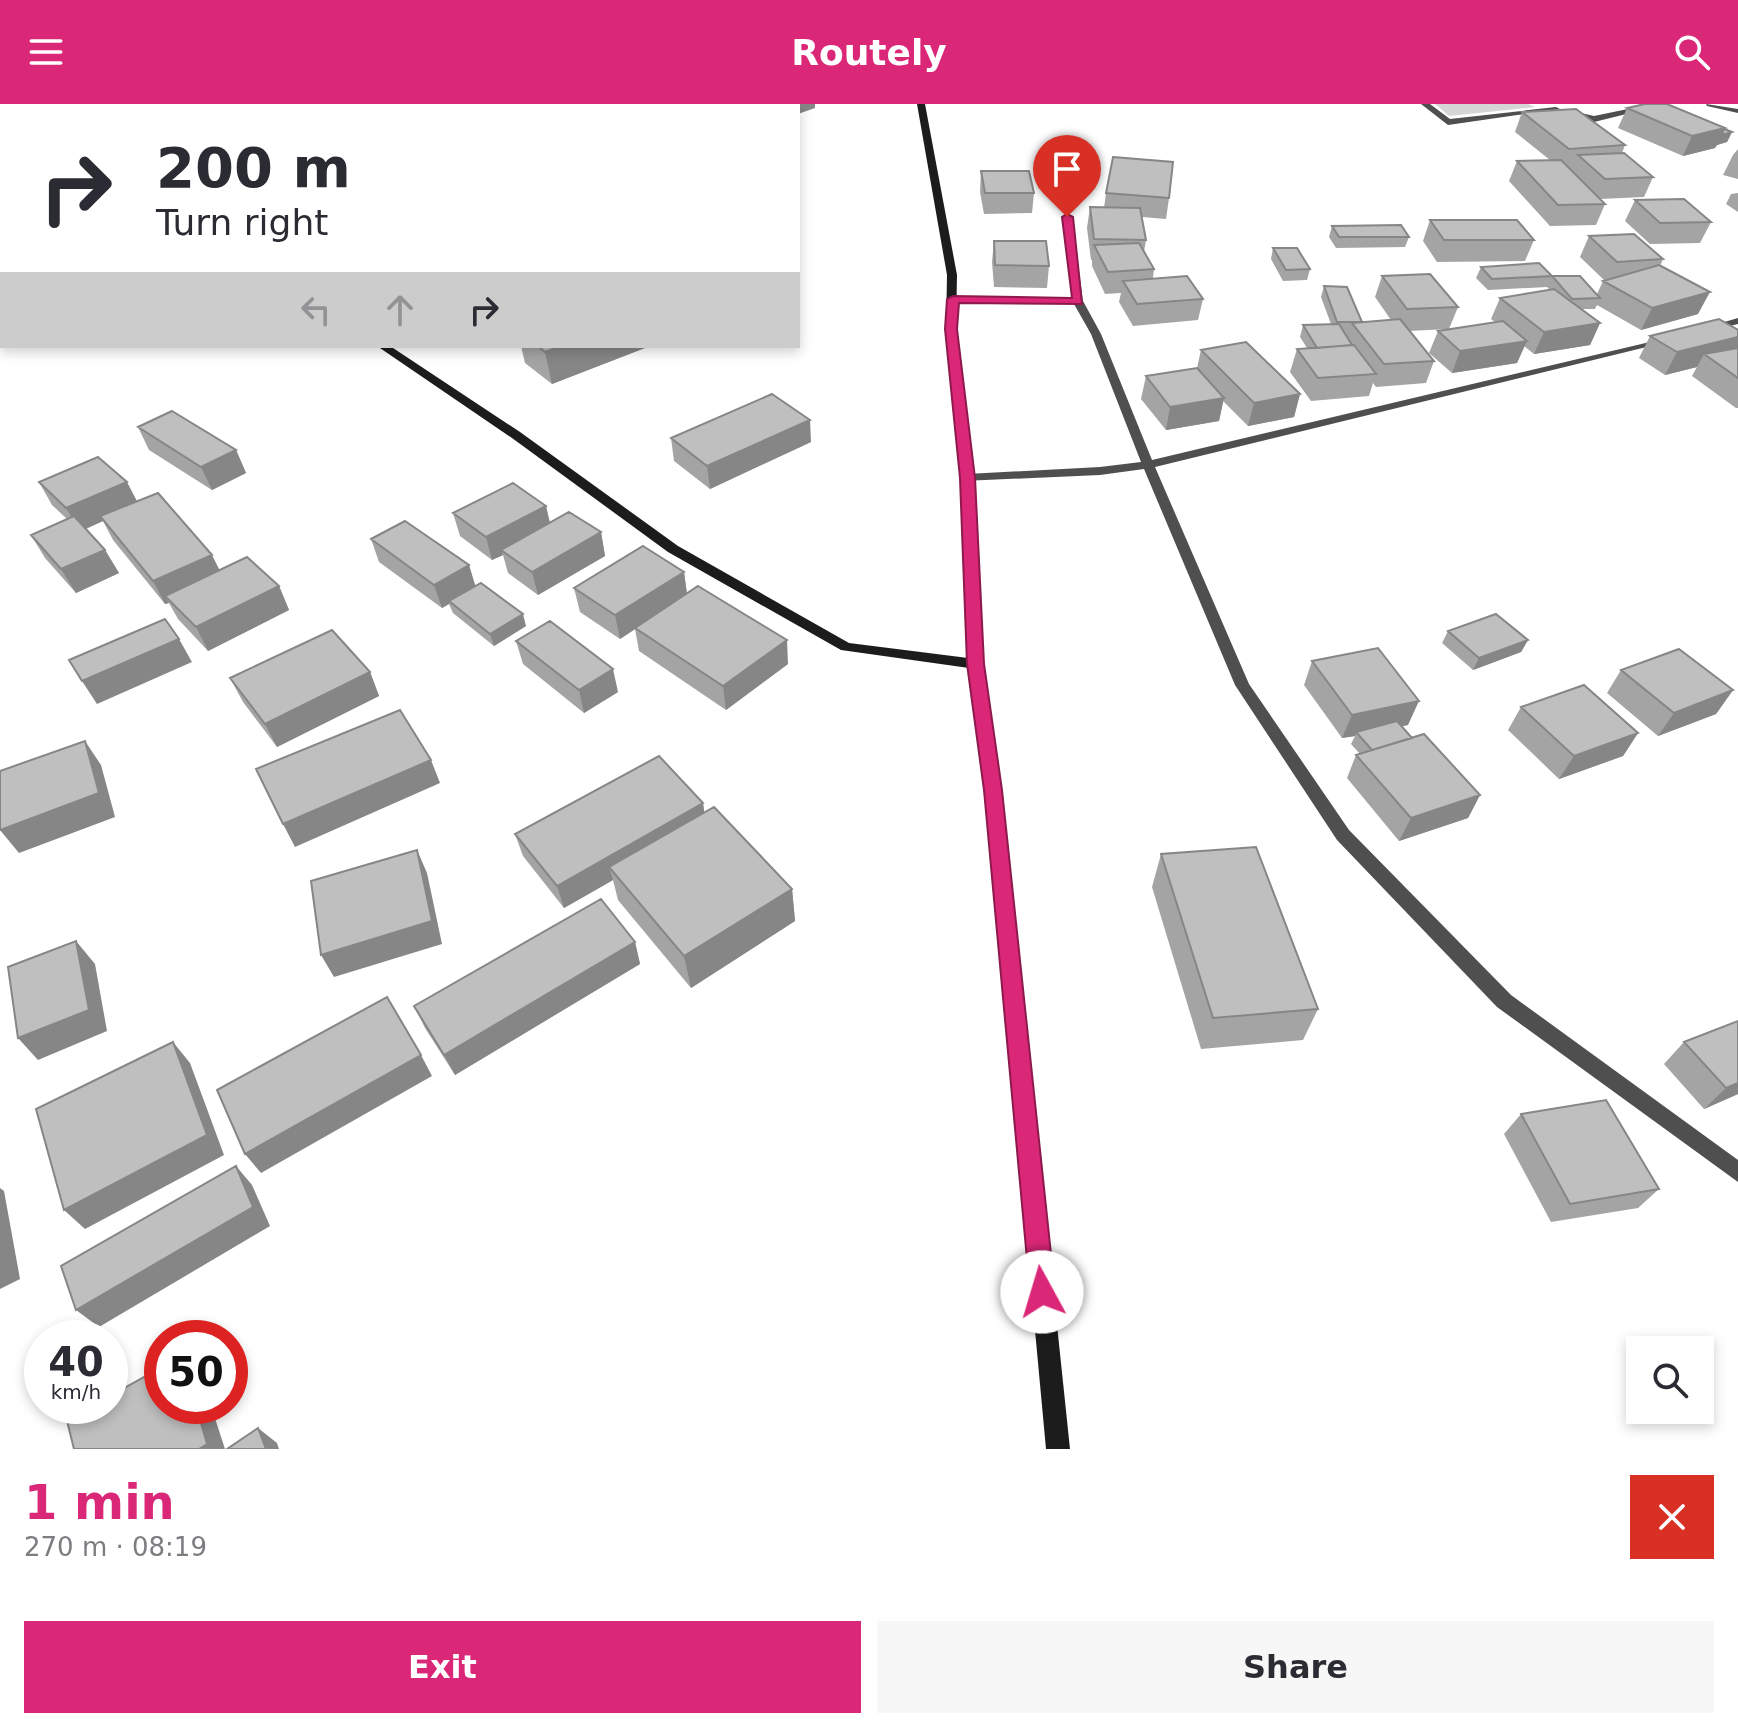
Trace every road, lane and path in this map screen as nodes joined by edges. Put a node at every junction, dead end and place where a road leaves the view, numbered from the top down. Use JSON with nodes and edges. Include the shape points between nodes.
{"nodes":[{"id":1,"x":921,"y":104,"type":"edge"},
{"id":2,"x":1425,"y":104,"type":"edge"},
{"id":3,"x":1546,"y":104,"type":"edge"},
{"id":4,"x":1663,"y":104,"type":"edge"},
{"id":5,"x":1710,"y":104,"type":"edge"},
{"id":6,"x":1556,"y":109,"type":"junction"},
{"id":7,"x":1738,"y":111,"type":"edge"},
{"id":8,"x":1067,"y":217,"type":"dead end"},
{"id":9,"x":953,"y":299,"type":"junction"},
{"id":10,"x":1078,"y":301,"type":"junction"},
{"id":11,"x":1738,"y":321,"type":"edge"},
{"id":12,"x":1693,"y":332,"type":"edge"},
{"id":13,"x":1678,"y":336,"type":"edge"},
{"id":14,"x":386,"y":348,"type":"edge"},
{"id":15,"x":1148,"y":465,"type":"junction"},
{"id":16,"x":967,"y":478,"type":"junction"},
{"id":17,"x":976,"y":664,"type":"junction"},
{"id":18,"x":1738,"y":1172,"type":"edge"},
{"id":19,"x":1058,"y":1449,"type":"edge"}],
"edges":[{"from":1,"to":9,"type":"main road"},
{"from":2,"to":6,"type":"street","via":[[1448,122]]},
{"from":3,"to":6,"type":"street"},
{"from":4,"to":6,"type":"street","via":[[1594,119]]},
{"from":5,"to":7,"type":"street"},
{"from":8,"to":10,"type":"street"},
{"from":9,"to":10,"type":"street"},
{"from":9,"to":16,"type":"main road","via":[[951,329]]},
{"from":10,"to":15,"type":"street"},
{"from":11,"to":12,"type":"street"},
{"from":13,"to":15,"type":"street"},
{"from":14,"to":17,"type":"main road","via":[[673,549],[846,647]]},
{"from":15,"to":16,"type":"street"},
{"from":15,"to":18,"type":"street","via":[[1242,685],[1343,835],[1504,1001]]},
{"from":16,"to":17,"type":"main road"},
{"from":17,"to":19,"type":"main road"}]}
